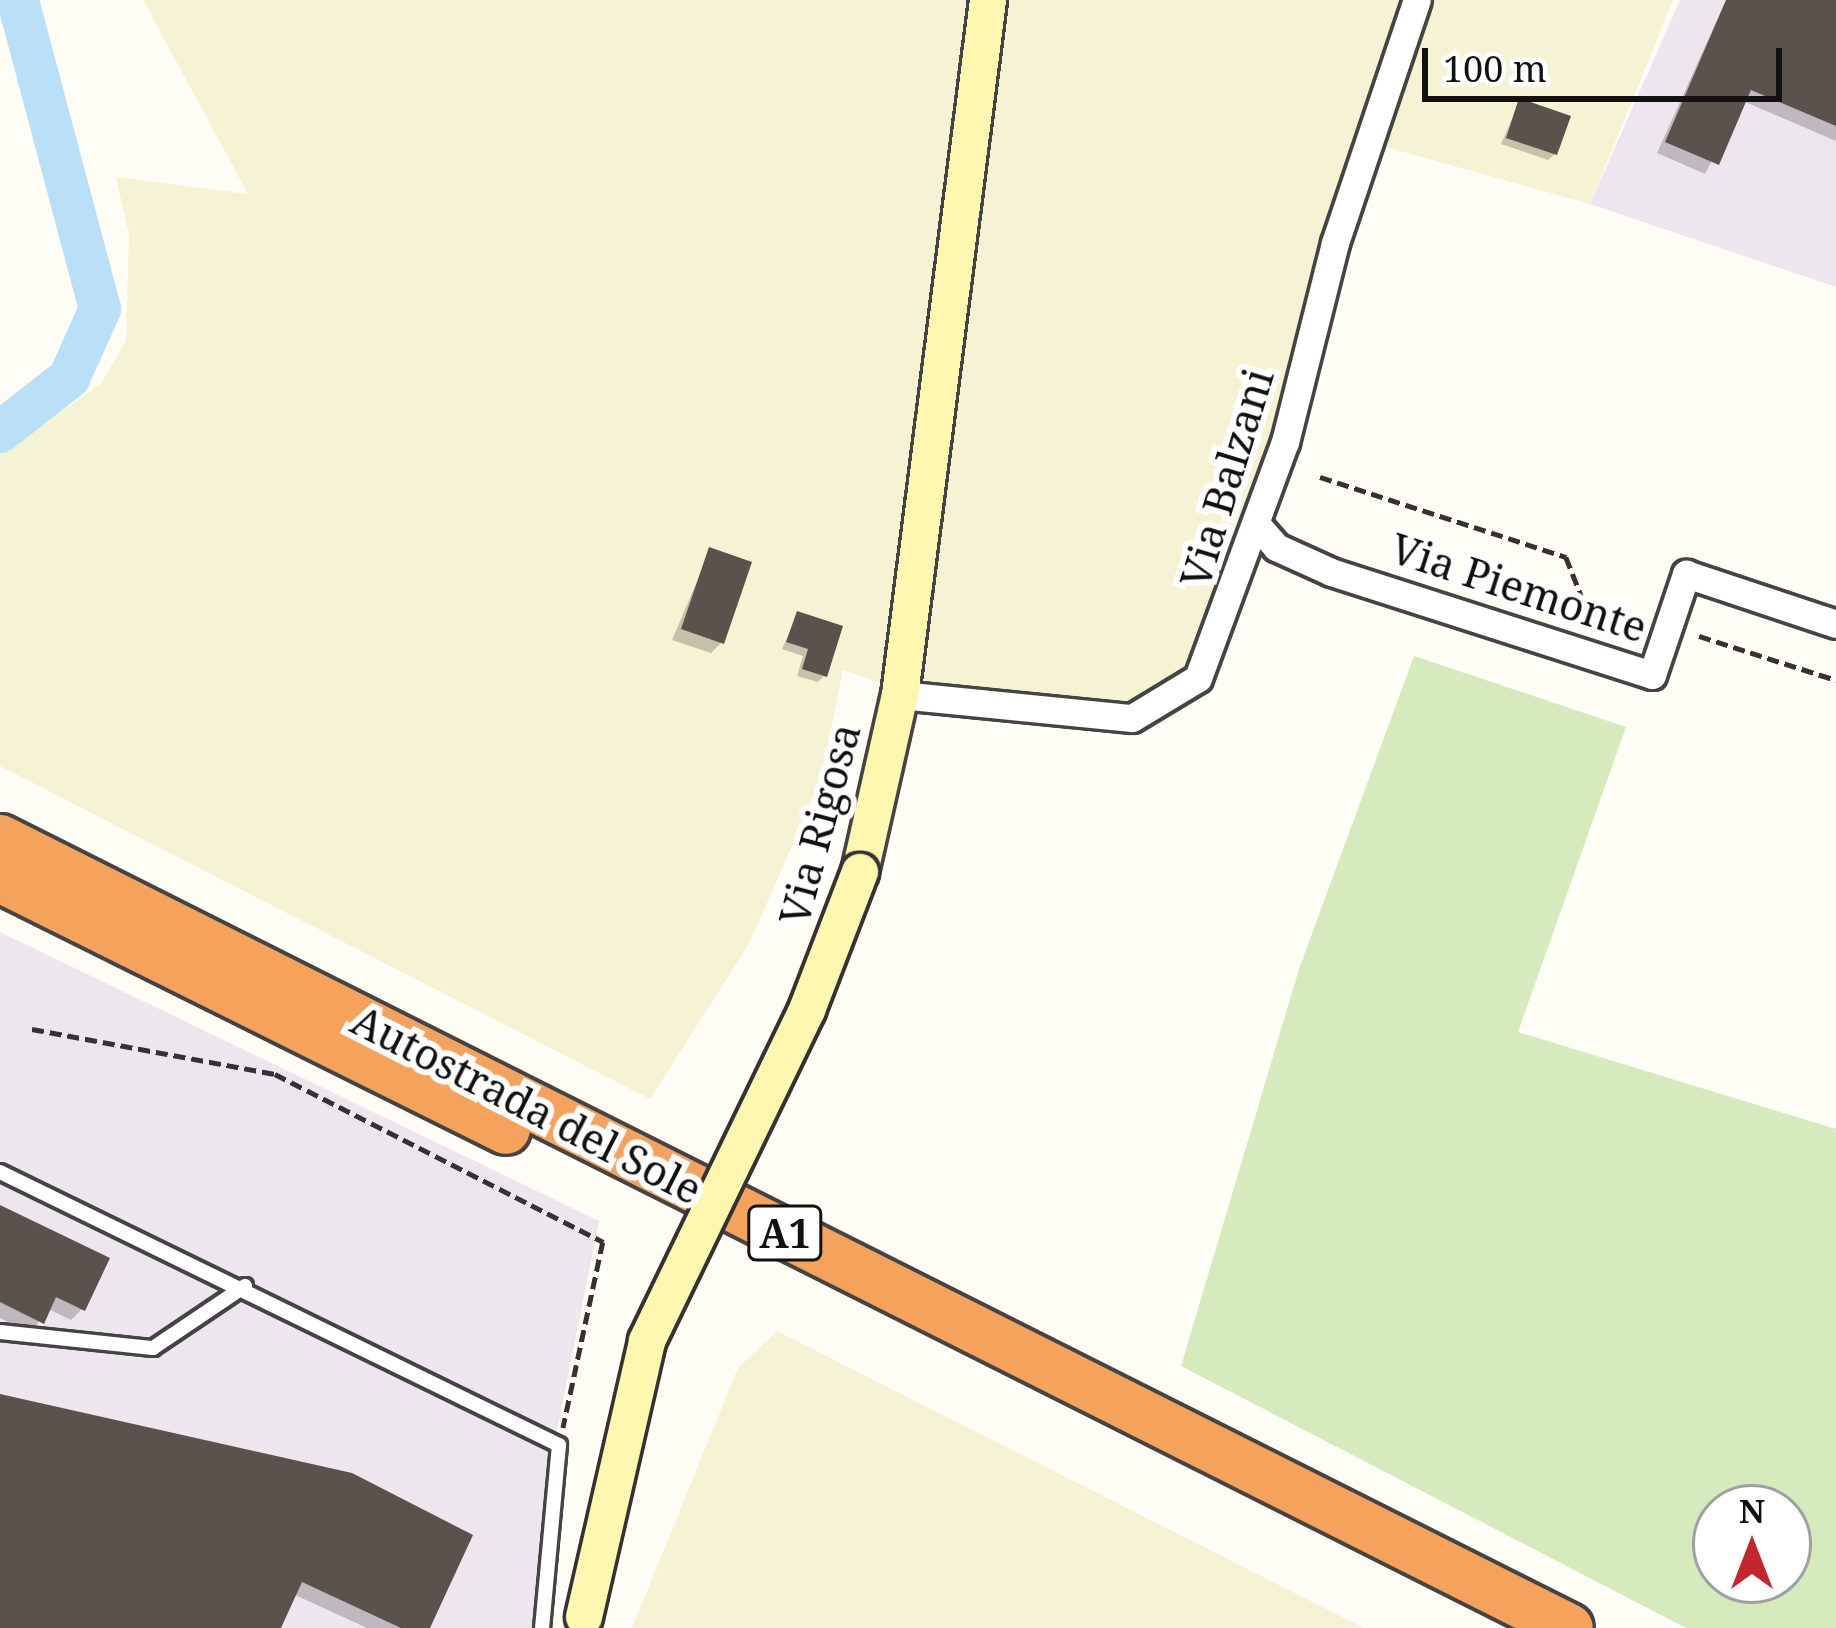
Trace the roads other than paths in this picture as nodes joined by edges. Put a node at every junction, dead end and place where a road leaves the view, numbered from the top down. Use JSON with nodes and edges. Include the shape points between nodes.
{"nodes":[{"id":1,"x":988,"y":0,"type":"edge"},
{"id":2,"x":1417,"y":0,"type":"edge"},
{"id":3,"x":1258,"y":526,"type":"junction"},
{"id":4,"x":1836,"y":624,"type":"edge"},
{"id":5,"x":900,"y":695,"type":"junction"},
{"id":6,"x":0,"y":839,"type":"edge"},
{"id":7,"x":0,"y":878,"type":"edge"},
{"id":8,"x":0,"y":1172,"type":"edge"},
{"id":9,"x":244,"y":1286,"type":"junction"},
{"id":10,"x":0,"y":1332,"type":"edge"},
{"id":11,"x":583,"y":1622,"type":"edge"},
{"id":12,"x":542,"y":1628,"type":"edge"},
{"id":13,"x":1498,"y":1628,"type":"edge"},
{"id":14,"x":1569,"y":1628,"type":"edge"}],
"edges":[{"from":1,"to":5,"type":"main road","name":"Via Rigosa"},
{"from":2,"to":3,"type":"street","name":"Via Balzani"},
{"from":3,"to":4,"type":"street","name":"Via Piemonte","via":[[1276,548],[1331,572],[1652,675],[1686,574]]},
{"from":3,"to":5,"type":"street","name":"Via Balzani","via":[[1216,654],[1152,710],[1098,719]]},
{"from":5,"to":11,"type":"main road","name":"Via Rigosa","bridge":true,"via":[[860,872],[807,1010],[647,1341]]},
{"from":6,"to":14,"type":"highway","name":"Autostrada del Sole","number":"A1"},
{"from":7,"to":13,"type":"highway","name":"Autostrada del Sole","number":"A1"},
{"from":8,"to":9,"type":"lane"},
{"from":9,"to":10,"type":"lane","via":[[153,1348]]},
{"from":9,"to":12,"type":"lane","via":[[559,1445]]}]}
